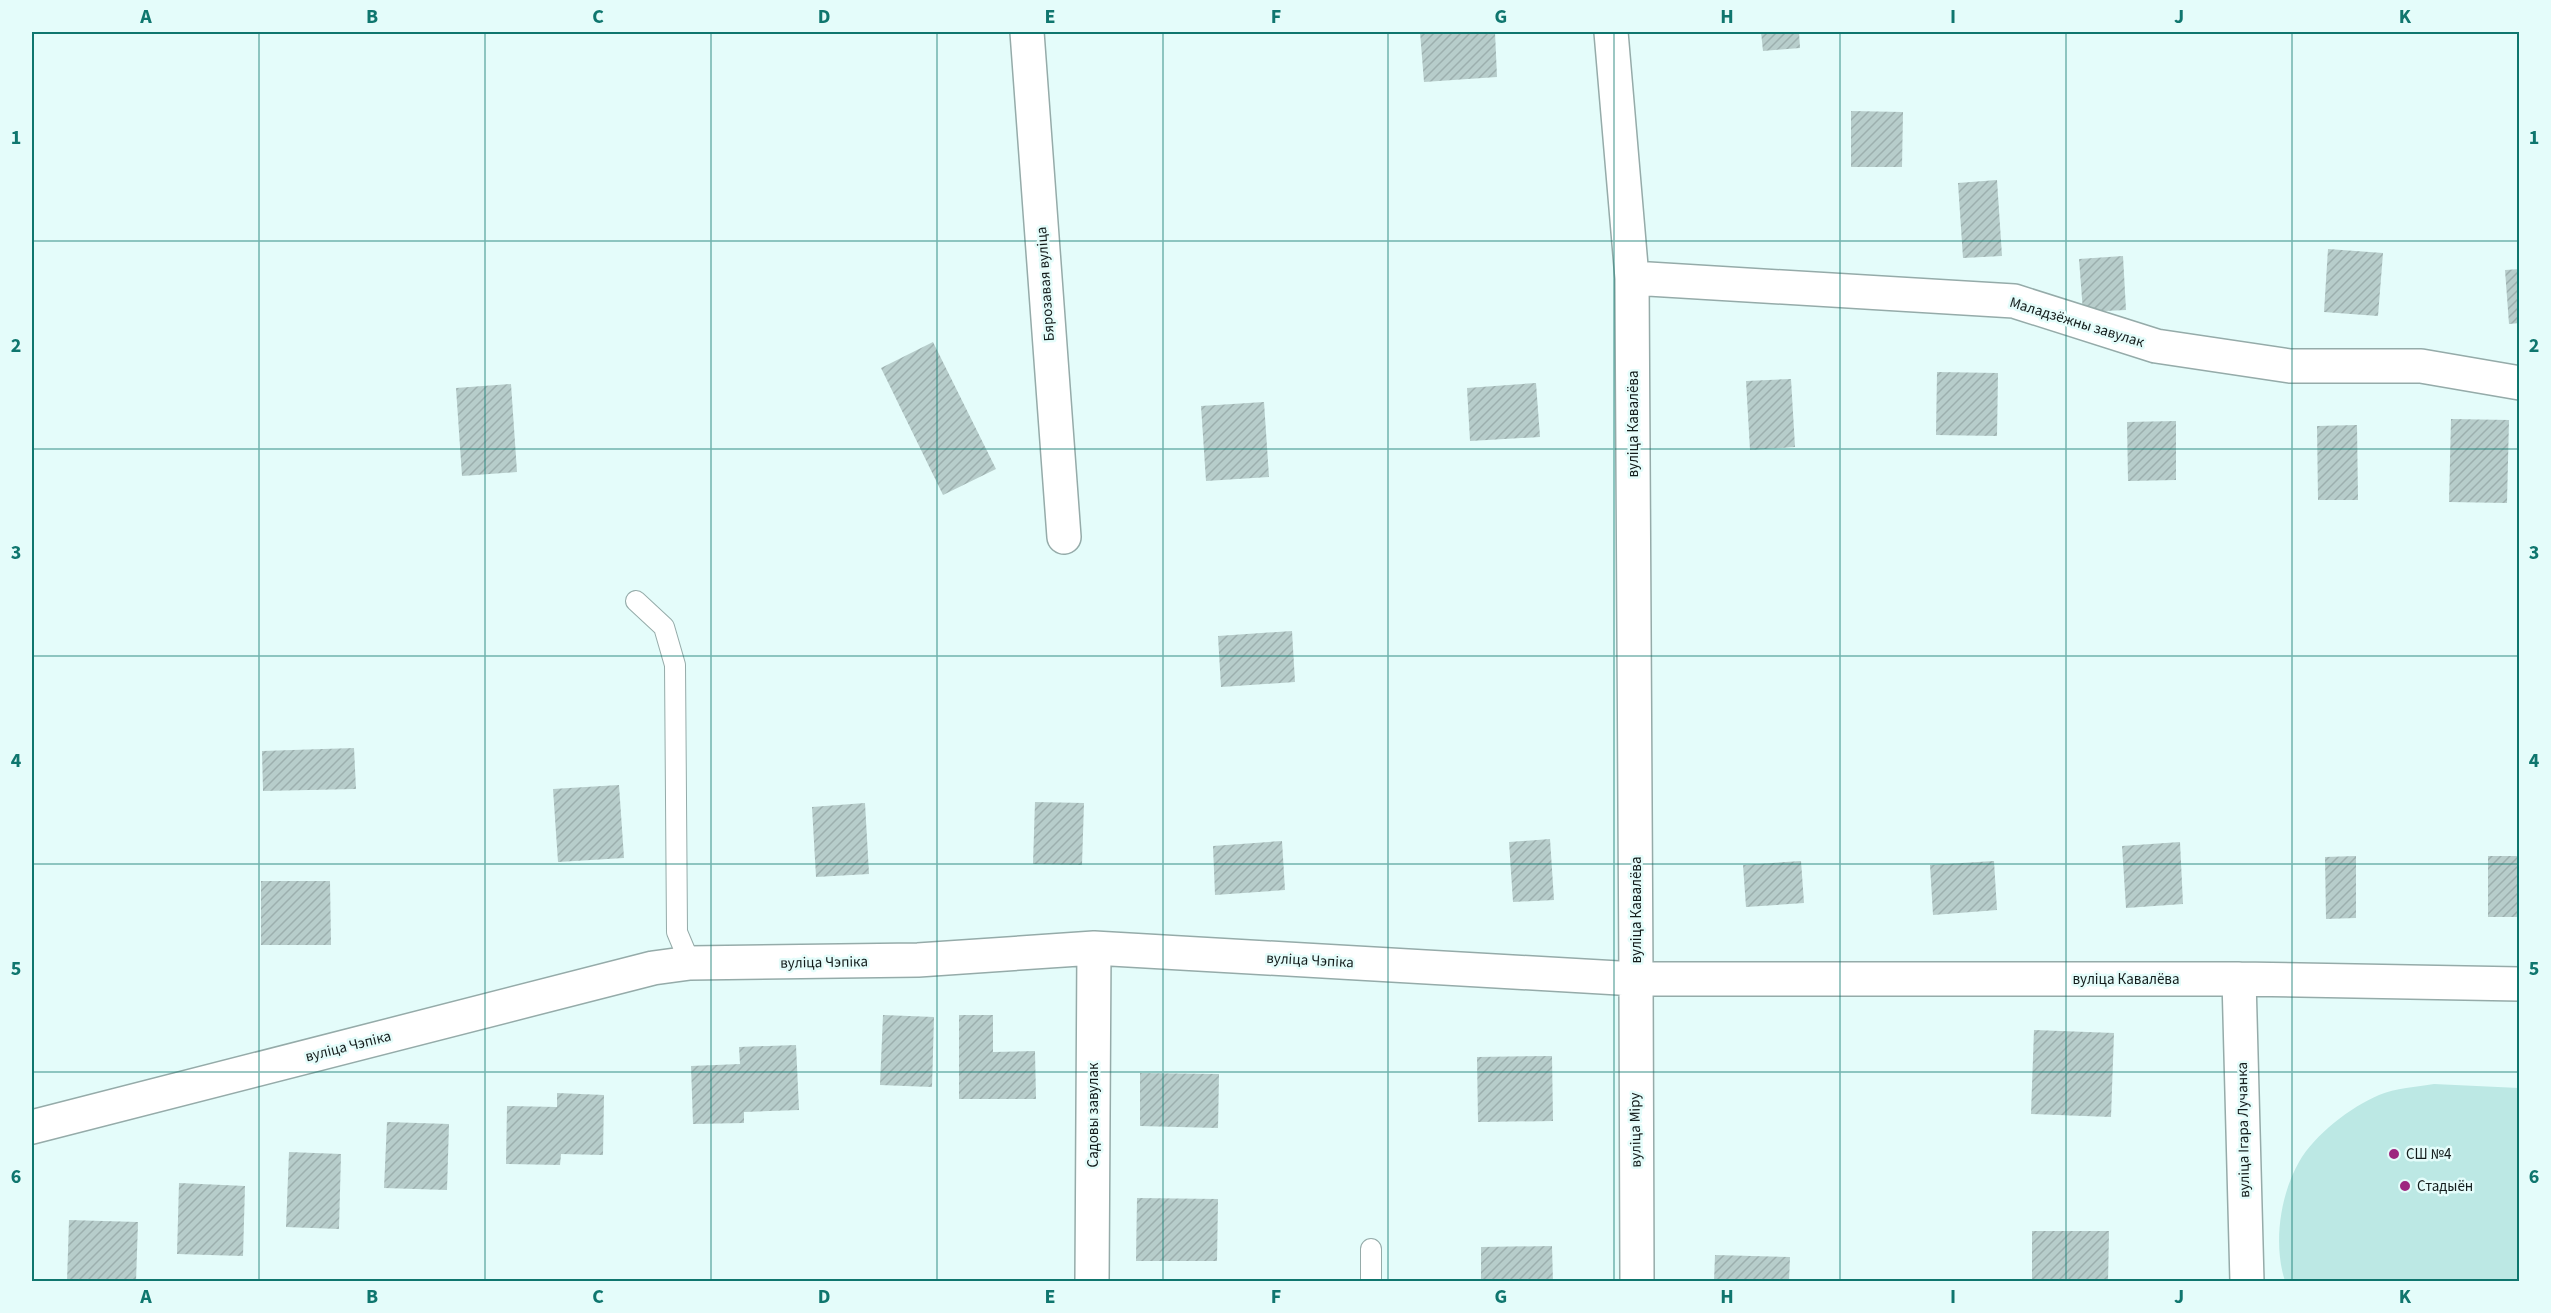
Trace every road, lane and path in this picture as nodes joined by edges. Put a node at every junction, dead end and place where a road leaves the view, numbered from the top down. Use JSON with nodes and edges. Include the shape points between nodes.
{"nodes":[{"id":1,"x":1027,"y":32,"type":"edge"},
{"id":2,"x":1611,"y":32,"type":"edge"},
{"id":3,"x":1632,"y":278,"type":"junction"},
{"id":4,"x":2520,"y":383,"type":"edge"},
{"id":5,"x":1064,"y":537,"type":"dead end"},
{"id":6,"x":636,"y":601,"type":"dead end"},
{"id":7,"x":1094,"y":948,"type":"junction"},
{"id":8,"x":690,"y":963,"type":"junction"},
{"id":9,"x":1636,"y":979,"type":"junction"},
{"id":10,"x":2240,"y":979,"type":"junction"},
{"id":11,"x":2520,"y":984,"type":"edge"},
{"id":12,"x":32,"y":1127,"type":"edge"},
{"id":13,"x":1371,"y":1249,"type":"dead end"},
{"id":14,"x":1092,"y":1281,"type":"edge"},
{"id":15,"x":1371,"y":1281,"type":"edge"},
{"id":16,"x":1637,"y":1281,"type":"edge"},
{"id":17,"x":2247,"y":1281,"type":"edge"}],
"edges":[{"from":1,"to":5,"type":"street","name":"Бярозавая вуліца"},
{"from":2,"to":3,"type":"street","name":"вуліца Кавалёва"},
{"from":3,"to":4,"type":"street","name":"Маладзёжны завулак","via":[[2014,301],[2156,346],[2290,366],[2421,366]]},
{"from":3,"to":9,"type":"street","name":"вуліца Кавалёва"},
{"from":6,"to":8,"type":"lane","via":[[664,627],[675,665],[676,932]]},
{"from":7,"to":8,"type":"street","name":"вуліца Чэпіка","via":[[918,960]]},
{"from":7,"to":9,"type":"street","name":"вуліца Чэпіка"},
{"from":7,"to":14,"type":"street","name":"Садовы завулак"},
{"from":8,"to":12,"type":"street","name":"вуліца Чэпіка","via":[[653,968]]},
{"from":9,"to":10,"type":"street","name":"вуліца Кавалёва"},
{"from":9,"to":16,"type":"street","name":"вуліца Міру"},
{"from":10,"to":11,"type":"street","name":"вуліца Кавалёва"},
{"from":10,"to":17,"type":"street","name":"вуліца Ігара Лучанка"},
{"from":13,"to":15,"type":"lane"}]}
